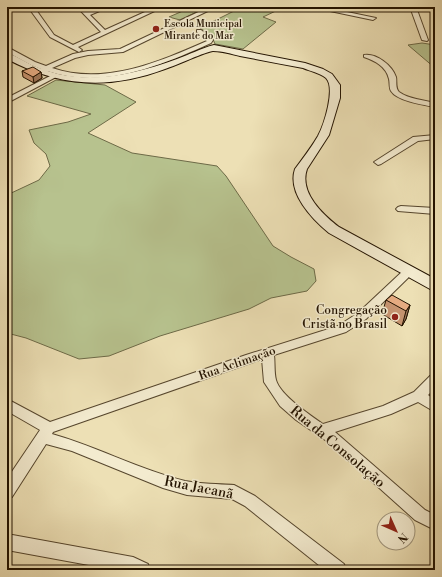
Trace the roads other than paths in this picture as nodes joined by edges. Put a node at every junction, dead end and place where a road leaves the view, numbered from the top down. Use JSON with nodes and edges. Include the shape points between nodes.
{"nodes":[{"id":1,"x":31,"y":7,"type":"edge"},
{"id":2,"x":80,"y":7,"type":"edge"},
{"id":3,"x":106,"y":7,"type":"edge"},
{"id":4,"x":160,"y":7,"type":"edge"},
{"id":5,"x":213,"y":7,"type":"edge"},
{"id":6,"x":314,"y":7,"type":"edge"},
{"id":7,"x":413,"y":7,"type":"edge"},
{"id":8,"x":372,"y":11,"type":"dead end"},
{"id":9,"x":87,"y":14,"type":"junction"},
{"id":10,"x":199,"y":31,"type":"dead end"},
{"id":11,"x":104,"y":32,"type":"junction"},
{"id":12,"x":425,"y":40,"type":"dead end"},
{"id":13,"x":73,"y":47,"type":"junction"},
{"id":14,"x":7,"y":49,"type":"edge"},
{"id":15,"x":88,"y":53,"type":"junction"},
{"id":16,"x":7,"y":56,"type":"edge"},
{"id":17,"x":366,"y":56,"type":"dead end"},
{"id":18,"x":43,"y":71,"type":"junction"},
{"id":19,"x":143,"y":71,"type":"junction"},
{"id":20,"x":54,"y":76,"type":"junction"},
{"id":21,"x":7,"y":101,"type":"edge"},
{"id":22,"x":435,"y":105,"type":"edge"},
{"id":23,"x":435,"y":137,"type":"edge"},
{"id":24,"x":378,"y":162,"type":"dead end"},
{"id":25,"x":401,"y":209,"type":"dead end"},
{"id":26,"x":435,"y":211,"type":"edge"},
{"id":27,"x":410,"y":271,"type":"junction"},
{"id":28,"x":435,"y":284,"type":"edge"},
{"id":29,"x":268,"y":352,"type":"junction"},
{"id":30,"x":435,"y":380,"type":"edge"},
{"id":31,"x":419,"y":396,"type":"junction"},
{"id":32,"x":7,"y":404,"type":"edge"},
{"id":33,"x":435,"y":407,"type":"edge"},
{"id":34,"x":322,"y":430,"type":"junction"},
{"id":35,"x":46,"y":432,"type":"junction"},
{"id":36,"x":7,"y":492,"type":"edge"},
{"id":37,"x":435,"y":523,"type":"edge"},
{"id":38,"x":7,"y":542,"type":"edge"},
{"id":39,"x":142,"y":570,"type":"edge"},
{"id":40,"x":338,"y":570,"type":"edge"}],
"edges":[{"from":1,"to":13,"type":"street","via":[[52,36]]},
{"from":2,"to":9,"type":"street"},
{"from":3,"to":9,"type":"street"},
{"from":4,"to":11,"type":"street"},
{"from":5,"to":15,"type":"street","via":[[122,51]]},
{"from":6,"to":8,"type":"street","via":[[374,21]]},
{"from":7,"to":12,"type":"street"},
{"from":9,"to":11,"type":"street"},
{"from":10,"to":19,"type":"street","via":[[210,40],[209,42]]},
{"from":11,"to":13,"type":"street"},
{"from":13,"to":15,"type":"street"},
{"from":14,"to":18,"type":"street"},
{"from":15,"to":18,"type":"street","via":[[62,60]]},
{"from":16,"to":18,"type":"street"},
{"from":17,"to":22,"type":"street","via":[[382,62],[392,76],[393,89],[396,92],[407,98]]},
{"from":18,"to":19,"type":"street","via":[[84,77]]},
{"from":18,"to":20,"type":"street"},
{"from":19,"to":20,"type":"street","via":[[106,80],[79,80]]},
{"from":19,"to":27,"type":"street","via":[[168,66],[214,48],[305,66],[329,76],[335,85],[335,98],[324,135],[301,169],[303,195],[320,219],[334,230]]},
{"from":20,"to":21,"type":"street"},
{"from":23,"to":24,"type":"street","via":[[416,139]]},
{"from":25,"to":26,"type":"street"},
{"from":27,"to":28,"type":"street"},
{"from":27,"to":29,"type":"street","name":"Rua Aclimação","via":[[362,316],[342,329]]},
{"from":29,"to":34,"type":"street","name":"Rua da Consolação","via":[[270,382],[285,402]]},
{"from":29,"to":35,"type":"street","name":"Rua Aclimação"},
{"from":30,"to":31,"type":"street"},
{"from":31,"to":33,"type":"street"},
{"from":31,"to":34,"type":"street","via":[[386,410]]},
{"from":32,"to":35,"type":"street","name":"Rua Jacanã"},
{"from":34,"to":37,"type":"street","name":"Rua da Consolação","via":[[420,515]]},
{"from":35,"to":36,"type":"street"},
{"from":35,"to":40,"type":"street","name":"Rua Jacanã","via":[[74,446],[163,481],[187,488],[234,492],[250,501]]},
{"from":38,"to":39,"type":"street","via":[[133,566]]}]}
